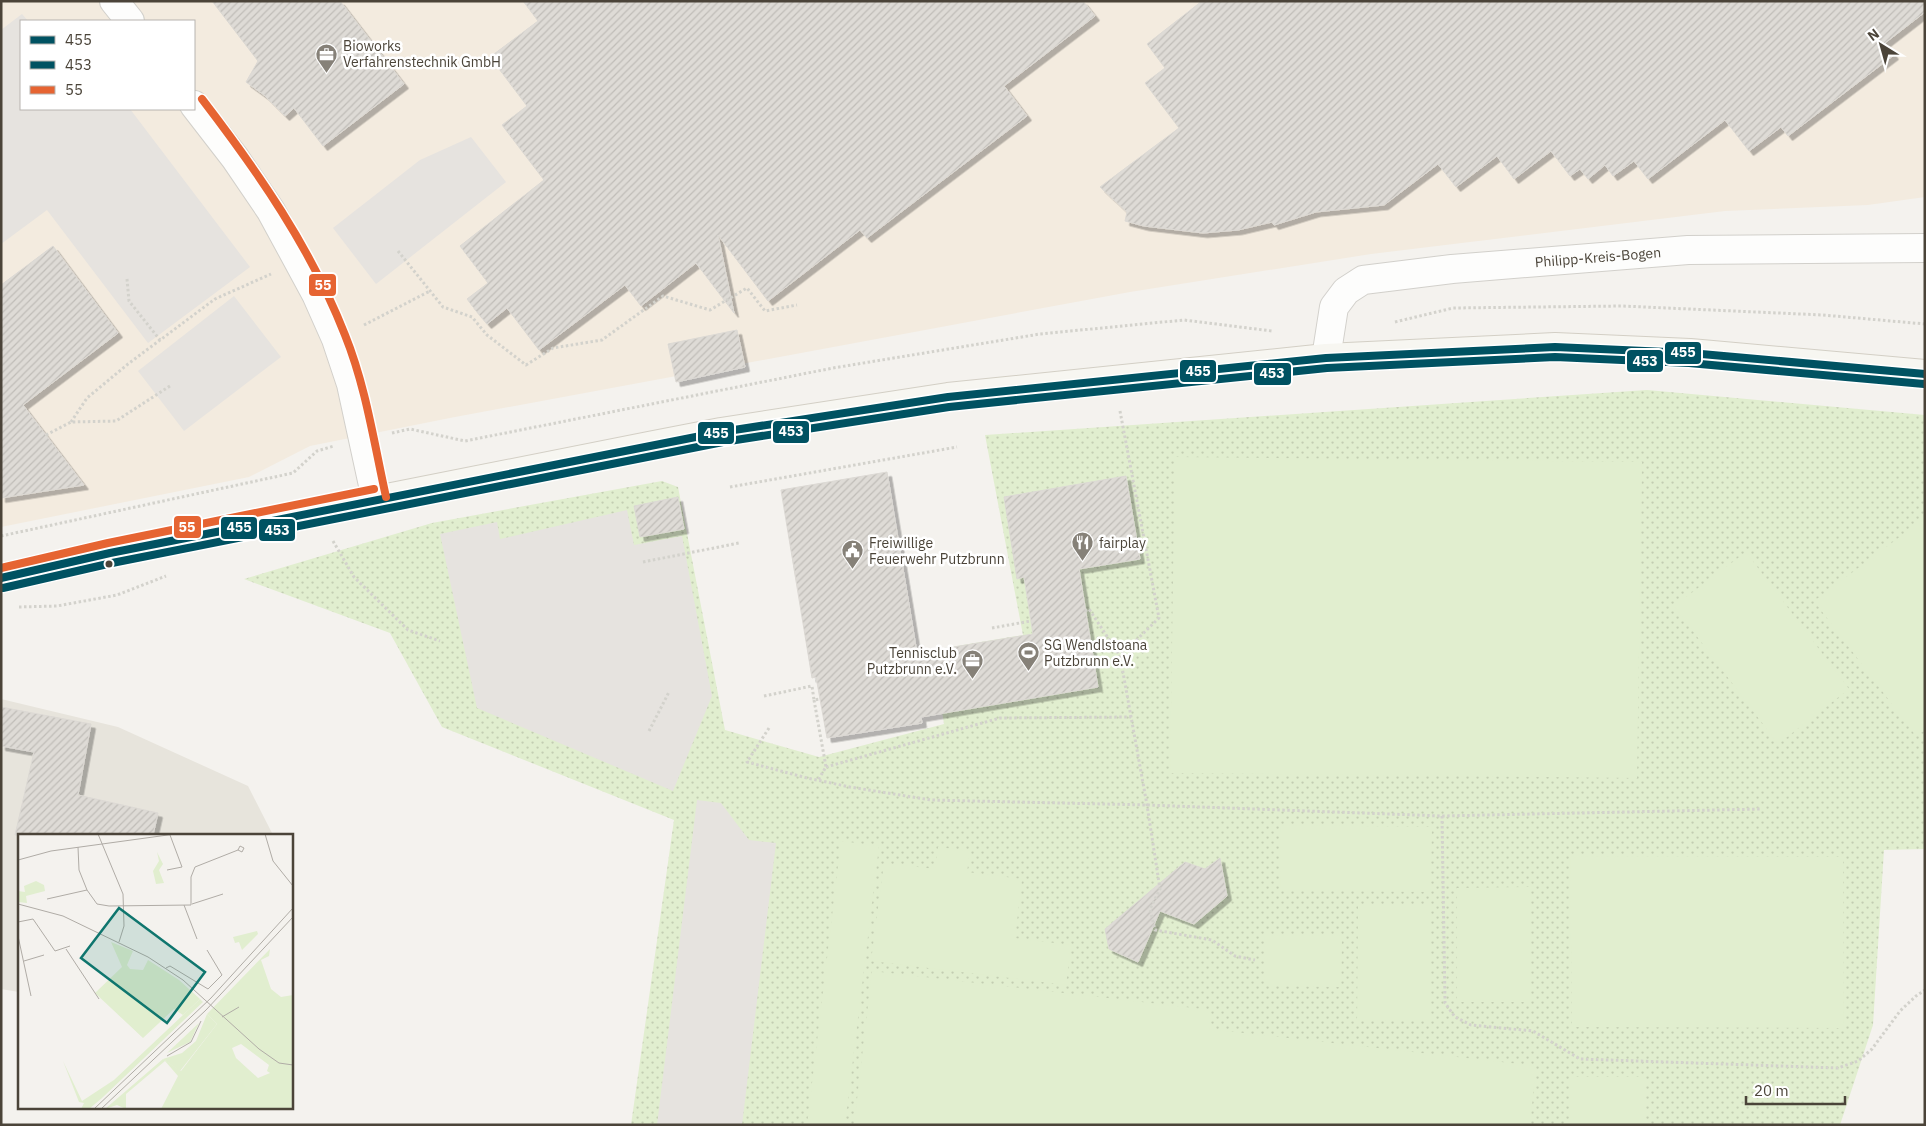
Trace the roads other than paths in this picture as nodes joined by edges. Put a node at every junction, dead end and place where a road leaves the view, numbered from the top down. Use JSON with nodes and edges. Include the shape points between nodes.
{"nodes":[{"id":1,"x":114,"y":1,"type":"edge"},
{"id":2,"x":129,"y":20,"type":"edge"},
{"id":3,"x":195,"y":106,"type":"edge"},
{"id":4,"x":1925,"y":248,"type":"edge"},
{"id":5,"x":1326,"y":358,"type":"junction"},
{"id":6,"x":1925,"y":374,"type":"edge"},
{"id":7,"x":376,"y":500,"type":"junction"},
{"id":8,"x":1,"y":578,"type":"edge"}],
"edges":[{"from":1,"to":2,"type":"street"},
{"from":3,"to":7,"type":"street","via":[[271,211],[336,339],[351,384]]},
{"from":4,"to":5,"type":"street","name":"Philipp-Kreis-Bogen","via":[[1688,250],[1452,269],[1363,280],[1346,291],[1334,307]]},
{"from":5,"to":6,"type":"street","via":[[1555,348],[1690,353]]},
{"from":5,"to":7,"type":"street","via":[[948,397],[712,434]]},
{"from":7,"to":8,"type":"street"}]}
